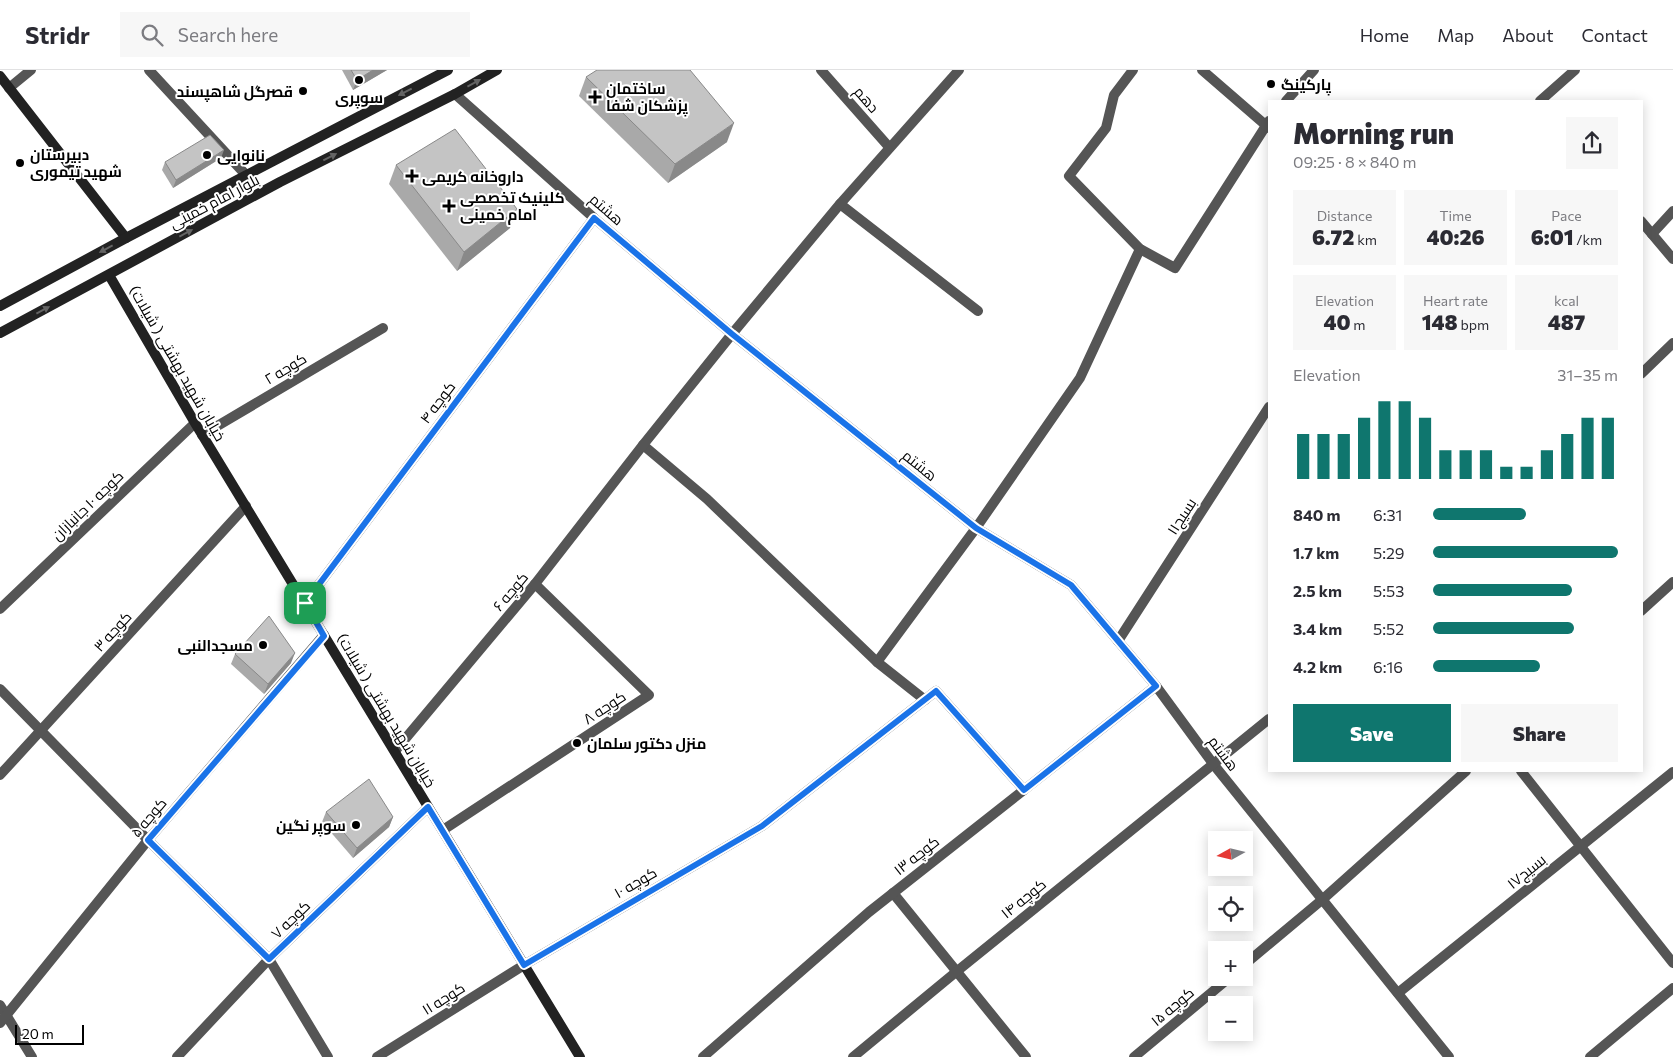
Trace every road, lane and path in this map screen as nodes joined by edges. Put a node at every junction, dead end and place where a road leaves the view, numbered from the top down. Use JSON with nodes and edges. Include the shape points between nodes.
{"nodes":[{"id":1,"x":31,"y":70,"type":"edge"},
{"id":2,"x":149,"y":70,"type":"edge"},
{"id":3,"x":448,"y":70,"type":"edge"},
{"id":4,"x":497,"y":70,"type":"edge"},
{"id":5,"x":821,"y":70,"type":"edge"},
{"id":6,"x":959,"y":70,"type":"edge"},
{"id":7,"x":1133,"y":70,"type":"edge"},
{"id":8,"x":1202,"y":70,"type":"edge"},
{"id":9,"x":1314,"y":70,"type":"edge"},
{"id":10,"x":1575,"y":70,"type":"edge"},
{"id":11,"x":0,"y":76,"type":"edge"},
{"id":12,"x":9,"y":88,"type":"junction"},
{"id":13,"x":455,"y":94,"type":"junction"},
{"id":14,"x":1287,"y":100,"type":"edge"},
{"id":15,"x":1541,"y":100,"type":"edge"},
{"id":16,"x":1268,"y":125,"type":"edge"},
{"id":17,"x":889,"y":147,"type":"junction"},
{"id":18,"x":246,"y":175,"type":"junction"},
{"id":19,"x":840,"y":204,"type":"junction"},
{"id":20,"x":1673,"y":212,"type":"edge"},
{"id":21,"x":594,"y":218,"type":"junction"},
{"id":22,"x":1643,"y":223,"type":"edge"},
{"id":23,"x":1652,"y":234,"type":"junction"},
{"id":24,"x":126,"y":238,"type":"junction"},
{"id":25,"x":1140,"y":249,"type":"junction"},
{"id":26,"x":1673,"y":260,"type":"edge"},
{"id":27,"x":109,"y":275,"type":"junction"},
{"id":28,"x":0,"y":306,"type":"edge"},
{"id":29,"x":978,"y":311,"type":"dead end"},
{"id":30,"x":382,"y":328,"type":"dead end"},
{"id":31,"x":0,"y":332,"type":"edge"},
{"id":32,"x":732,"y":334,"type":"junction"},
{"id":33,"x":1673,"y":342,"type":"edge"},
{"id":34,"x":1643,"y":372,"type":"edge"},
{"id":35,"x":1268,"y":409,"type":"edge"},
{"id":36,"x":195,"y":423,"type":"junction"},
{"id":37,"x":202,"y":435,"type":"junction"},
{"id":38,"x":643,"y":445,"type":"junction"},
{"id":39,"x":246,"y":506,"type":"junction"},
{"id":40,"x":976,"y":528,"type":"junction"},
{"id":41,"x":1673,"y":582,"type":"edge"},
{"id":42,"x":535,"y":584,"type":"junction"},
{"id":43,"x":305,"y":603,"type":"junction"},
{"id":44,"x":0,"y":609,"type":"edge"},
{"id":45,"x":1643,"y":609,"type":"edge"},
{"id":46,"x":324,"y":636,"type":"junction"},
{"id":47,"x":1118,"y":642,"type":"junction"},
{"id":48,"x":877,"y":662,"type":"junction"},
{"id":49,"x":1156,"y":686,"type":"junction"},
{"id":50,"x":0,"y":688,"type":"edge"},
{"id":51,"x":925,"y":700,"type":"junction"},
{"id":52,"x":1268,"y":720,"type":"edge"},
{"id":53,"x":42,"y":730,"type":"junction"},
{"id":54,"x":395,"y":751,"type":"junction"},
{"id":55,"x":1214,"y":765,"type":"junction"},
{"id":56,"x":1465,"y":772,"type":"edge"},
{"id":57,"x":1521,"y":772,"type":"edge"},
{"id":58,"x":1673,"y":772,"type":"edge"},
{"id":59,"x":0,"y":775,"type":"edge"},
{"id":60,"x":1024,"y":790,"type":"junction"},
{"id":61,"x":428,"y":807,"type":"junction"},
{"id":62,"x":443,"y":830,"type":"junction"},
{"id":63,"x":148,"y":840,"type":"junction"},
{"id":64,"x":1580,"y":846,"type":"junction"},
{"id":65,"x":893,"y":893,"type":"junction"},
{"id":66,"x":1323,"y":899,"type":"junction"},
{"id":67,"x":1253,"y":957,"type":"edge"},
{"id":68,"x":269,"y":959,"type":"junction"},
{"id":69,"x":1673,"y":964,"type":"edge"},
{"id":70,"x":524,"y":965,"type":"junction"},
{"id":71,"x":956,"y":972,"type":"junction"},
{"id":72,"x":1219,"y":986,"type":"edge"},
{"id":73,"x":1673,"y":988,"type":"edge"},
{"id":74,"x":1398,"y":993,"type":"junction"},
{"id":75,"x":0,"y":1005,"type":"edge"},
{"id":76,"x":3,"y":1020,"type":"edge"},
{"id":77,"x":32,"y":1057,"type":"edge"},
{"id":78,"x":177,"y":1057,"type":"edge"},
{"id":79,"x":328,"y":1057,"type":"edge"},
{"id":80,"x":377,"y":1057,"type":"edge"},
{"id":81,"x":580,"y":1057,"type":"edge"},
{"id":82,"x":703,"y":1057,"type":"edge"},
{"id":83,"x":853,"y":1057,"type":"edge"},
{"id":84,"x":1026,"y":1057,"type":"edge"},
{"id":85,"x":1134,"y":1057,"type":"edge"},
{"id":86,"x":1449,"y":1057,"type":"edge"},
{"id":87,"x":1590,"y":1057,"type":"edge"}],
"edges":[{"from":1,"to":12,"type":"street"},
{"from":2,"to":18,"type":"street"},
{"from":3,"to":18,"type":"street","name":"بلوار امام خمینی","one_way":true},
{"from":13,"to":4,"type":"street","name":"بلوار امام خمینی","one_way":true},
{"from":5,"to":17,"type":"street","name":"دهم"},
{"from":6,"to":17,"type":"street","name":"کوچه ۶"},
{"from":7,"to":25,"type":"street","via":[[1114,95],[1106,128],[1069,176]]},
{"from":8,"to":16,"type":"street"},
{"from":9,"to":14,"type":"street"},
{"from":10,"to":15,"type":"street"},
{"from":11,"to":12,"type":"street"},
{"from":12,"to":24,"type":"street"},
{"from":13,"to":21,"type":"street","name":"هشتم"},
{"from":27,"to":13,"type":"street","name":"بلوار امام خمینی","one_way":true,"via":[[280,182]]},
{"from":16,"to":25,"type":"street","via":[[1175,268]]},
{"from":17,"to":19,"type":"street","name":"کوچه ۶"},
{"from":18,"to":24,"type":"street","name":"بلوار امام خمینی"},
{"from":19,"to":29,"type":"street"},
{"from":19,"to":32,"type":"street","name":"کوچه ۶"},
{"from":20,"to":23,"type":"street"},
{"from":21,"to":32,"type":"street","name":"هشتم"},
{"from":21,"to":43,"type":"street","name":"کوچه ۴"},
{"from":22,"to":23,"type":"street"},
{"from":23,"to":26,"type":"street"},
{"from":24,"to":28,"type":"street","name":"بلوار امام خمینی","one_way":true},
{"from":25,"to":40,"type":"street","via":[[1080,378]]},
{"from":31,"to":27,"type":"street","name":"بلوار امام خمینی","one_way":true},
{"from":27,"to":36,"type":"street","name":"خیابان شهید بهشتی ( شیلات)"},
{"from":30,"to":37,"type":"street","name":"کوچه ۲"},
{"from":32,"to":38,"type":"street","name":"کوچه ۶"},
{"from":32,"to":40,"type":"street","name":"هشتم"},
{"from":33,"to":34,"type":"street"},
{"from":35,"to":47,"type":"street","name":"بسیج۱۱"},
{"from":36,"to":37,"type":"street","name":"خیابان شهید بهشتی ( شیلات)"},
{"from":36,"to":44,"type":"street","name":"کوچه ۱۰ جانبازان"},
{"from":37,"to":39,"type":"street","name":"خیابان شهید بهشتی ( شیلات)"},
{"from":38,"to":42,"type":"street","name":"کوچه ۶"},
{"from":38,"to":48,"type":"street","via":[[707,499]]},
{"from":39,"to":43,"type":"street","name":"خیابان شهید بهشتی ( شیلات)"},
{"from":39,"to":53,"type":"street","name":"کوچه ۳"},
{"from":40,"to":47,"type":"street","name":"هشتم","via":[[1071,585]]},
{"from":40,"to":48,"type":"street"},
{"from":41,"to":45,"type":"street"},
{"from":42,"to":54,"type":"street","name":"کوچه ۶"},
{"from":42,"to":62,"type":"street","name":"کوچه ۸","via":[[649,695]]},
{"from":43,"to":46,"type":"street","name":"خیابان شهید بهشتی ( شیلات)"},
{"from":46,"to":54,"type":"street","name":"خیابان شهید بهشتی ( شیلات)"},
{"from":46,"to":63,"type":"street","name":"کوچه ۵"},
{"from":47,"to":49,"type":"street","name":"هشتم"},
{"from":48,"to":51,"type":"street"},
{"from":49,"to":55,"type":"street","name":"هشتم"},
{"from":49,"to":60,"type":"street","name":"کوچه ۱۳"},
{"from":50,"to":53,"type":"street"},
{"from":51,"to":60,"type":"street","via":[[936,691]]},
{"from":51,"to":70,"type":"street","name":"کوچه ۱۰","via":[[762,826]]},
{"from":52,"to":55,"type":"street","name":"کوچه ۱۴"},
{"from":53,"to":59,"type":"street","name":"کوچه ۳"},
{"from":53,"to":63,"type":"street"},
{"from":54,"to":61,"type":"street","name":"خیابان شهید بهشتی ( شیلات)"},
{"from":55,"to":66,"type":"street","name":"هشتم"},
{"from":55,"to":71,"type":"street","name":"کوچه ۱۴"},
{"from":56,"to":66,"type":"street"},
{"from":57,"to":64,"type":"street"},
{"from":58,"to":64,"type":"street","name":"بسیج۱۷"},
{"from":60,"to":65,"type":"street","name":"کوچه ۱۳"},
{"from":61,"to":62,"type":"street","name":"خیابان شهید بهشتی ( شیلات)"},
{"from":61,"to":68,"type":"street","name":"کوچه ۷"},
{"from":62,"to":70,"type":"street","name":"خیابان شهید بهشتی ( شیلات)"},
{"from":63,"to":68,"type":"street"},
{"from":63,"to":76,"type":"street","name":"کوچه ۵"},
{"from":64,"to":69,"type":"street"},
{"from":64,"to":74,"type":"street","name":"بسیج۱۷"},
{"from":65,"to":71,"type":"street"},
{"from":65,"to":82,"type":"street","name":"کوچه ۱۳"},
{"from":66,"to":67,"type":"street"},
{"from":66,"to":74,"type":"street","name":"هشتم"},
{"from":68,"to":78,"type":"street","name":"کوچه ۷"},
{"from":68,"to":79,"type":"street"},
{"from":70,"to":80,"type":"street","name":"کوچه ۱۱"},
{"from":70,"to":81,"type":"street","name":"خیابان شهید بهشتی ( شیلات)"},
{"from":71,"to":83,"type":"street","name":"کوچه ۱۴"},
{"from":71,"to":84,"type":"street"},
{"from":72,"to":85,"type":"street","name":"کوچه ۱۵"},
{"from":73,"to":87,"type":"street"},
{"from":74,"to":86,"type":"street","name":"هشتم"},
{"from":75,"to":76,"type":"street"},
{"from":76,"to":77,"type":"street"}]}
